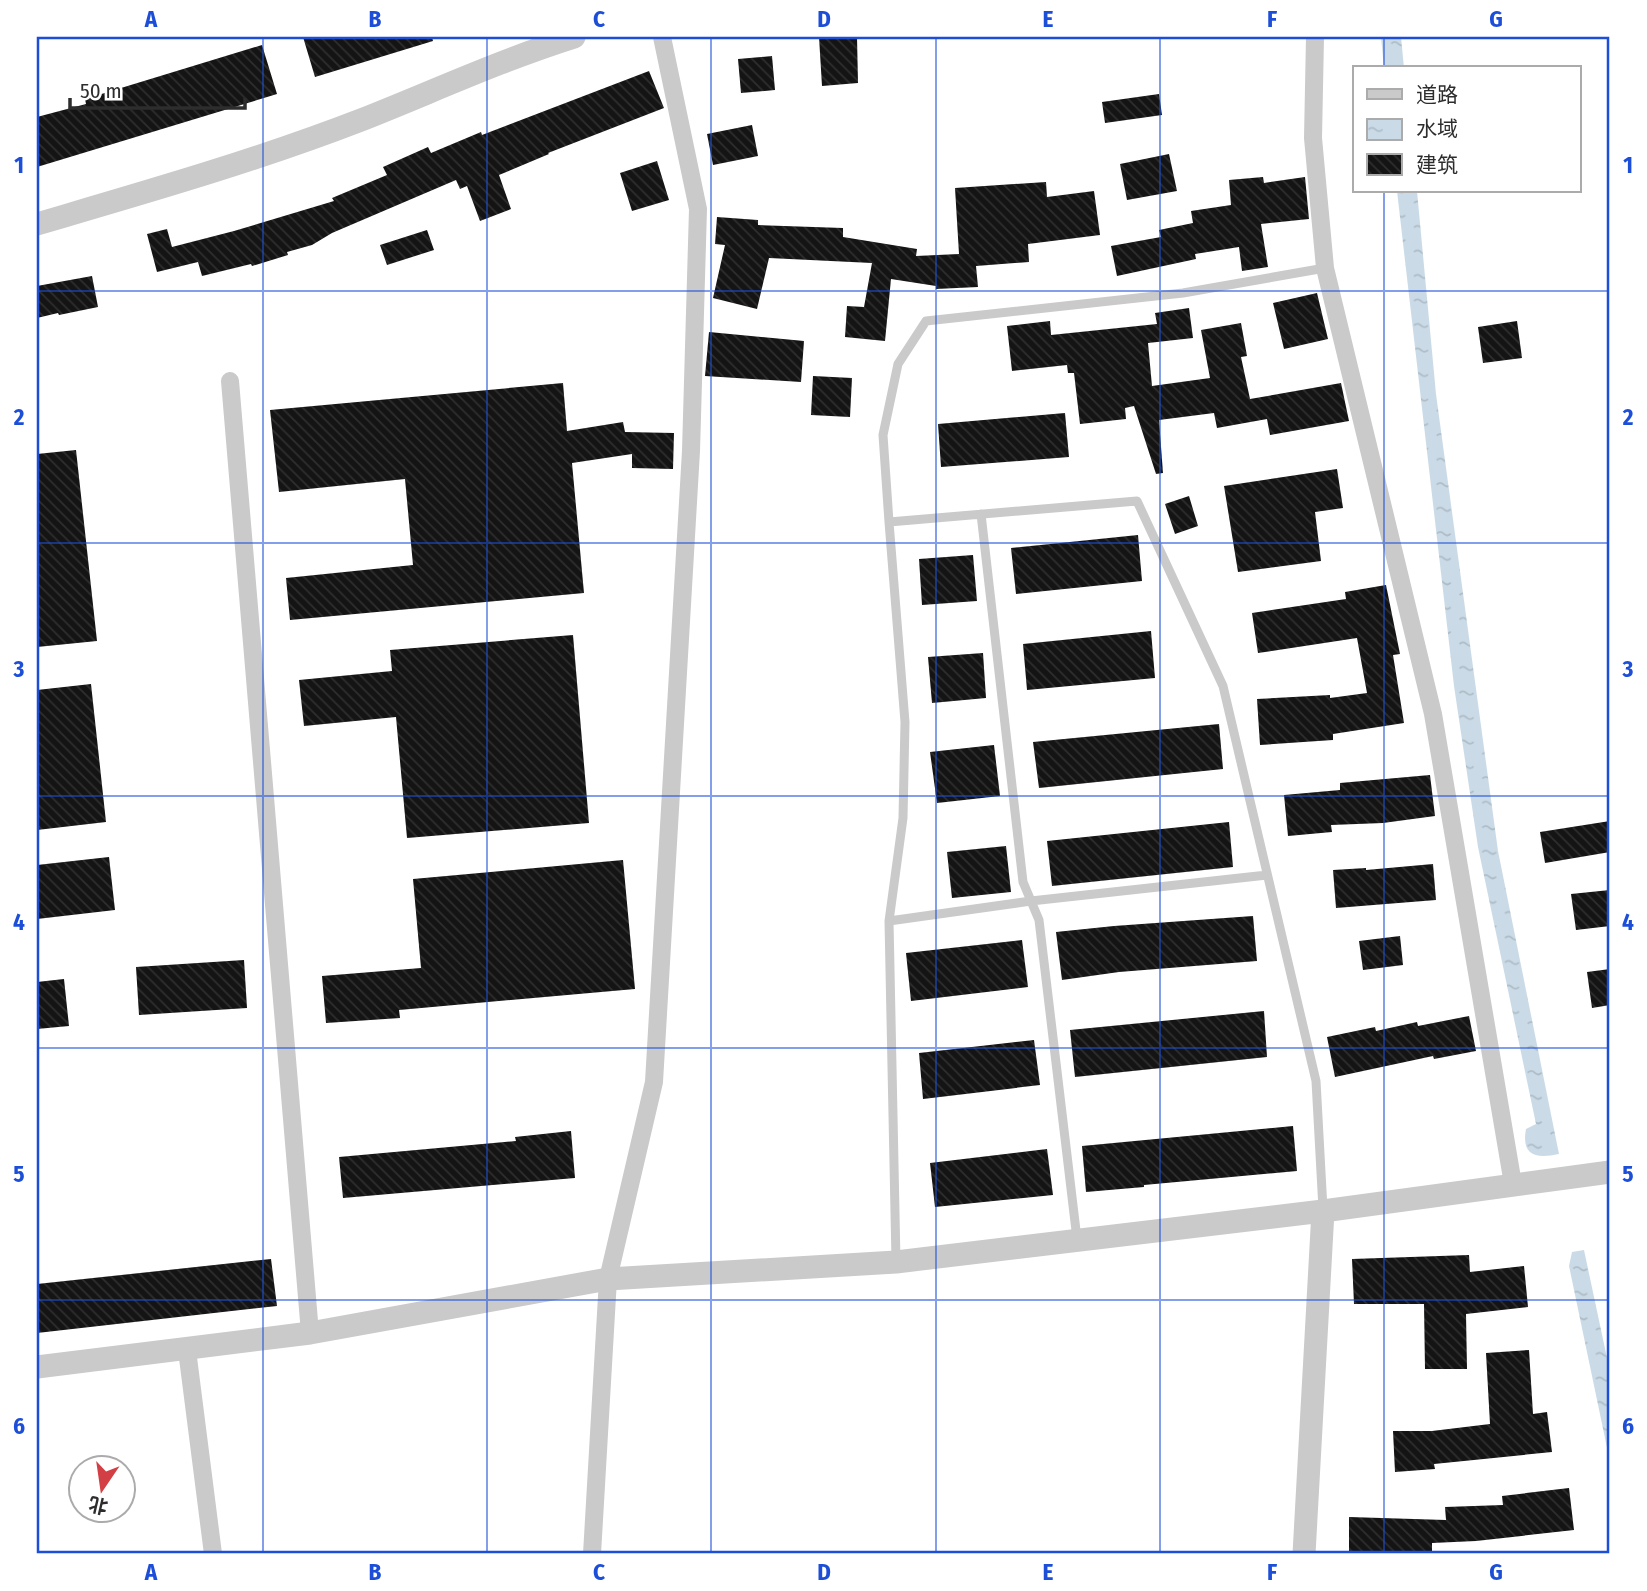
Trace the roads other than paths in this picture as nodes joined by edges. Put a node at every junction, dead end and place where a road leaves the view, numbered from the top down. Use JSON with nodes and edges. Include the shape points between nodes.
{"nodes":[{"id":1,"x":574,"y":37,"type":"edge"},
{"id":2,"x":662,"y":37,"type":"edge"},
{"id":3,"x":1315,"y":37,"type":"edge"},
{"id":4,"x":37,"y":224,"type":"edge"},
{"id":5,"x":1325,"y":268,"type":"junction"},
{"id":6,"x":230,"y":381,"type":"dead end"},
{"id":7,"x":981,"y":514,"type":"junction"},
{"id":8,"x":890,"y":522,"type":"junction"},
{"id":9,"x":1267,"y":875,"type":"junction"},
{"id":10,"x":1031,"y":901,"type":"junction"},
{"id":11,"x":889,"y":921,"type":"junction"},
{"id":12,"x":1610,"y":1172,"type":"edge"},
{"id":13,"x":1513,"y":1184,"type":"junction"},
{"id":14,"x":1324,"y":1211,"type":"junction"},
{"id":15,"x":1077,"y":1241,"type":"junction"},
{"id":16,"x":896,"y":1262,"type":"junction"},
{"id":17,"x":608,"y":1279,"type":"junction"},
{"id":18,"x":310,"y":1333,"type":"junction"},
{"id":19,"x":187,"y":1350,"type":"junction"},
{"id":20,"x":37,"y":1367,"type":"edge"},
{"id":21,"x":213,"y":1554,"type":"edge"},
{"id":22,"x":592,"y":1554,"type":"edge"},
{"id":23,"x":1304,"y":1554,"type":"edge"}],
"edges":[{"from":1,"to":4,"type":"street","via":[[359,121],[183,181]]},
{"from":2,"to":17,"type":"street","via":[[698,209],[691,451],[654,1082]]},
{"from":3,"to":5,"type":"street","via":[[1313,138]]},
{"from":5,"to":8,"type":"lane","via":[[1183,293],[926,321],[898,364],[883,435]]},
{"from":5,"to":13,"type":"street","via":[[1433,714]]},
{"from":6,"to":18,"type":"street"},
{"from":7,"to":8,"type":"lane"},
{"from":7,"to":9,"type":"lane","via":[[1137,501],[1223,686]]},
{"from":7,"to":10,"type":"lane","via":[[1023,882]]},
{"from":8,"to":11,"type":"lane","via":[[905,722],[903,818]]},
{"from":9,"to":10,"type":"lane"},
{"from":9,"to":14,"type":"lane","via":[[1316,1081]]},
{"from":10,"to":11,"type":"lane"},
{"from":10,"to":15,"type":"lane","via":[[1039,920]]},
{"from":11,"to":16,"type":"lane"},
{"from":12,"to":13,"type":"street"},
{"from":13,"to":14,"type":"street"},
{"from":14,"to":15,"type":"street"},
{"from":14,"to":23,"type":"street"},
{"from":15,"to":16,"type":"street"},
{"from":16,"to":17,"type":"street"},
{"from":17,"to":18,"type":"street"},
{"from":17,"to":22,"type":"street"},
{"from":18,"to":19,"type":"street"},
{"from":19,"to":20,"type":"street"},
{"from":19,"to":21,"type":"street"}]}
